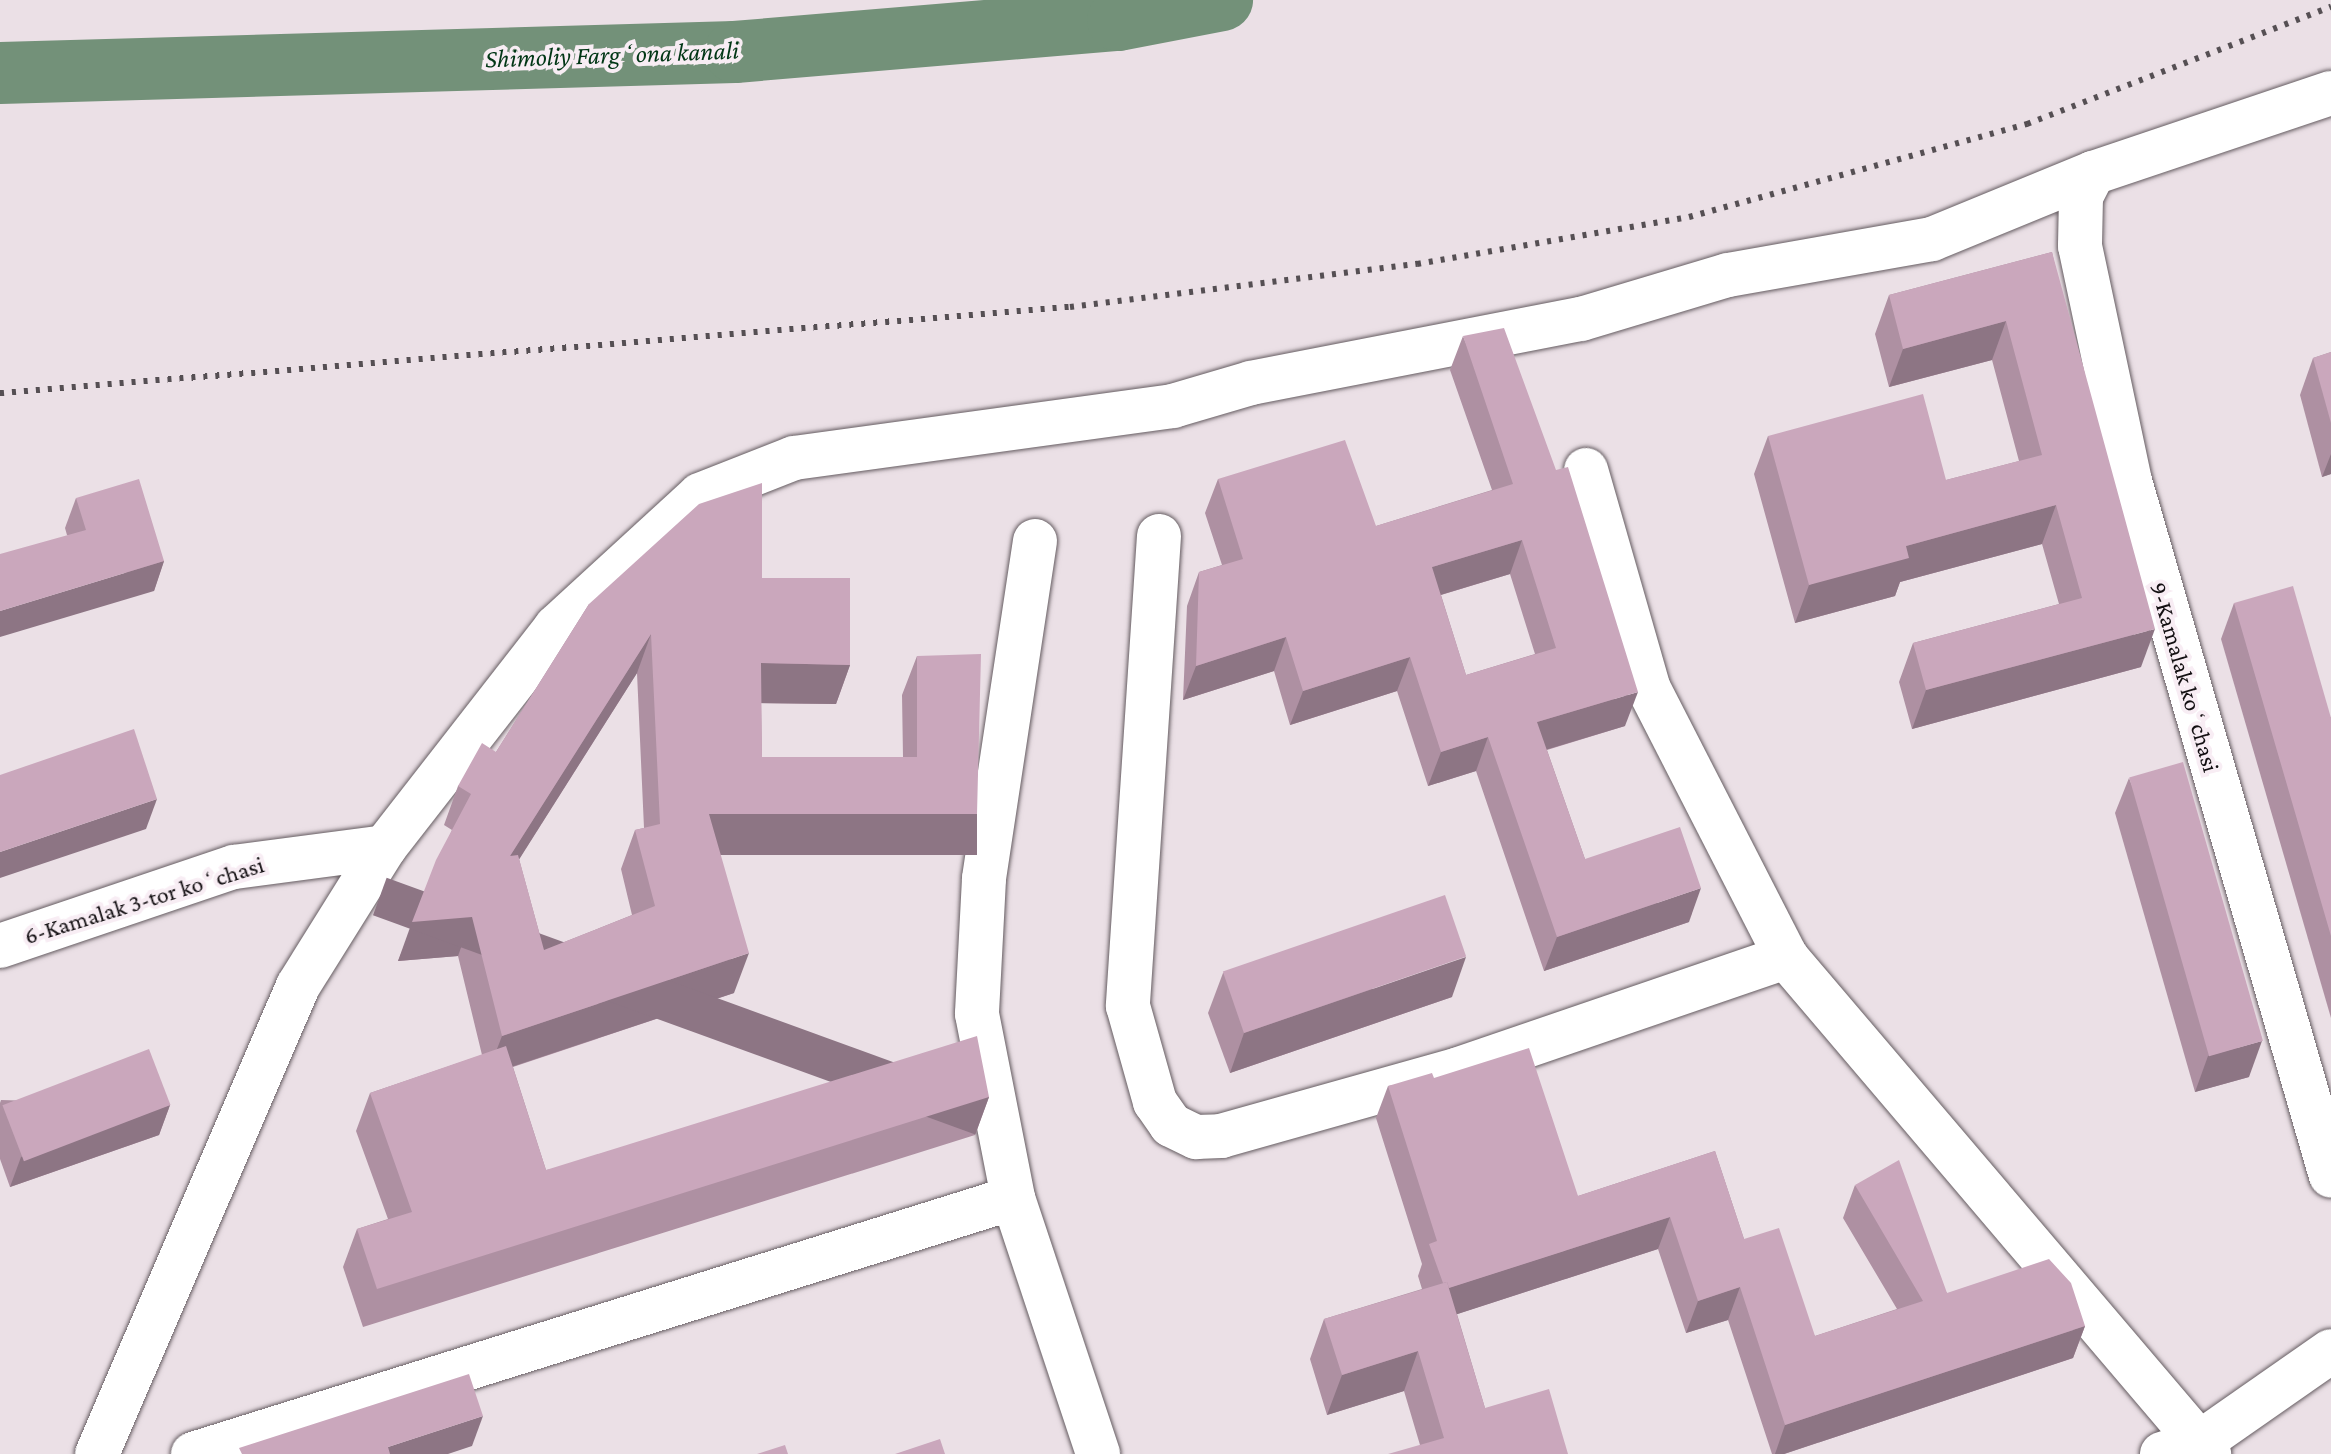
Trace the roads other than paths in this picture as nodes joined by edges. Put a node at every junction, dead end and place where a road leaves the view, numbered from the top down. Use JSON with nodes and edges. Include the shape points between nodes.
{"nodes":[{"id":1,"x":2331,"y":93,"type":"edge"},
{"id":2,"x":2093,"y":173,"type":"junction"},
{"id":3,"x":1586,"y":470,"type":"dead end"},
{"id":4,"x":1159,"y":536,"type":"dead end"},
{"id":5,"x":1035,"y":541,"type":"dead end"},
{"id":6,"x":385,"y":847,"type":"junction"},
{"id":7,"x":0,"y":946,"type":"edge"},
{"id":8,"x":1786,"y":957,"type":"junction"},
{"id":9,"x":2331,"y":1176,"type":"edge"},
{"id":10,"x":1013,"y":1198,"type":"junction"},
{"id":11,"x":2331,"y":1351,"type":"edge"},
{"id":12,"x":2191,"y":1450,"type":"edge"},
{"id":13,"x":97,"y":1454,"type":"edge"},
{"id":14,"x":193,"y":1454,"type":"edge"},
{"id":15,"x":1098,"y":1454,"type":"edge"}],
"edges":[{"from":1,"to":2,"type":"street"},
{"from":2,"to":6,"type":"street","via":[[1932,239],[1728,275],[1581,319],[1251,383],[1173,406],[855,447],[751,471],[682,510],[556,627]]},
{"from":2,"to":9,"type":"street","name":"9-Kamalak koʻchasi","via":[[2081,197],[2081,256],[2130,481]]},
{"from":3,"to":8,"type":"street","via":[[1649,689]]},
{"from":4,"to":8,"type":"street","via":[[1128,1006],[1155,1102],[1171,1125],[1196,1137],[1221,1136],[1459,1069]]},
{"from":5,"to":10,"type":"street","via":[[984,879],[977,1014]]},
{"from":6,"to":7,"type":"street","name":"6-Kamalak 3-tor koʻchasi","via":[[234,867]]},
{"from":6,"to":13,"type":"street","via":[[298,986]]},
{"from":8,"to":12,"type":"street"},
{"from":10,"to":14,"type":"street"},
{"from":10,"to":15,"type":"street"},
{"from":11,"to":12,"type":"street"}]}
